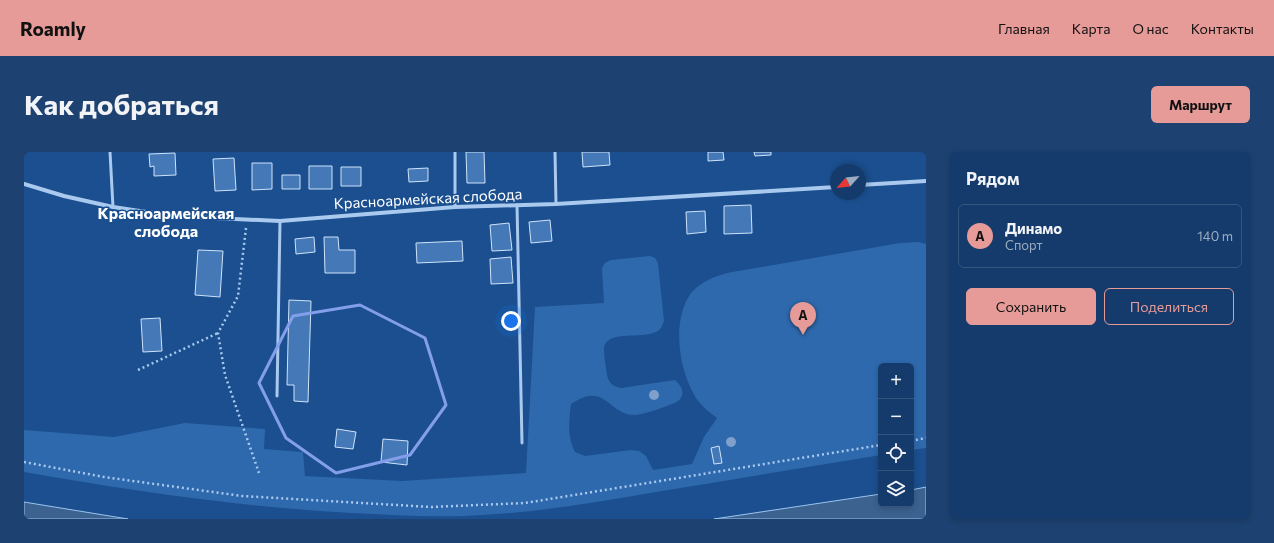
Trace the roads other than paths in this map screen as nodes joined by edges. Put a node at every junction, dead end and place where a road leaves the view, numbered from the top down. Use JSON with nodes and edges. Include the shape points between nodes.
{"nodes":[{"id":1,"x":110,"y":152,"type":"edge"},
{"id":2,"x":455,"y":152,"type":"edge"},
{"id":3,"x":555,"y":152,"type":"edge"},
{"id":4,"x":926,"y":181,"type":"edge"},
{"id":5,"x":24,"y":184,"type":"edge"},
{"id":6,"x":866,"y":185,"type":"edge"},
{"id":7,"x":830,"y":187,"type":"edge"},
{"id":8,"x":556,"y":204,"type":"junction"},
{"id":9,"x":517,"y":205,"type":"junction"},
{"id":10,"x":112,"y":207,"type":"junction"},
{"id":11,"x":455,"y":207,"type":"junction"},
{"id":12,"x":280,"y":220,"type":"junction"},
{"id":13,"x":277,"y":396,"type":"dead end"},
{"id":14,"x":522,"y":443,"type":"dead end"}],
"edges":[{"from":1,"to":10,"type":"lane"},
{"from":2,"to":11,"type":"lane"},
{"from":3,"to":8,"type":"lane"},
{"from":4,"to":6,"type":"street"},
{"from":5,"to":10,"type":"street","name":"Красноармейская слобода"},
{"from":7,"to":8,"type":"street","name":"Красноармейская слобода"},
{"from":8,"to":9,"type":"street","name":"Красноармейская слобода"},
{"from":9,"to":11,"type":"street","name":"Красноармейская слобода"},
{"from":9,"to":14,"type":"lane"},
{"from":10,"to":12,"type":"street","name":"Красноармейская слобода","via":[[173,216]]},
{"from":11,"to":12,"type":"street","name":"Красноармейская слобода"},
{"from":12,"to":13,"type":"lane"}]}
